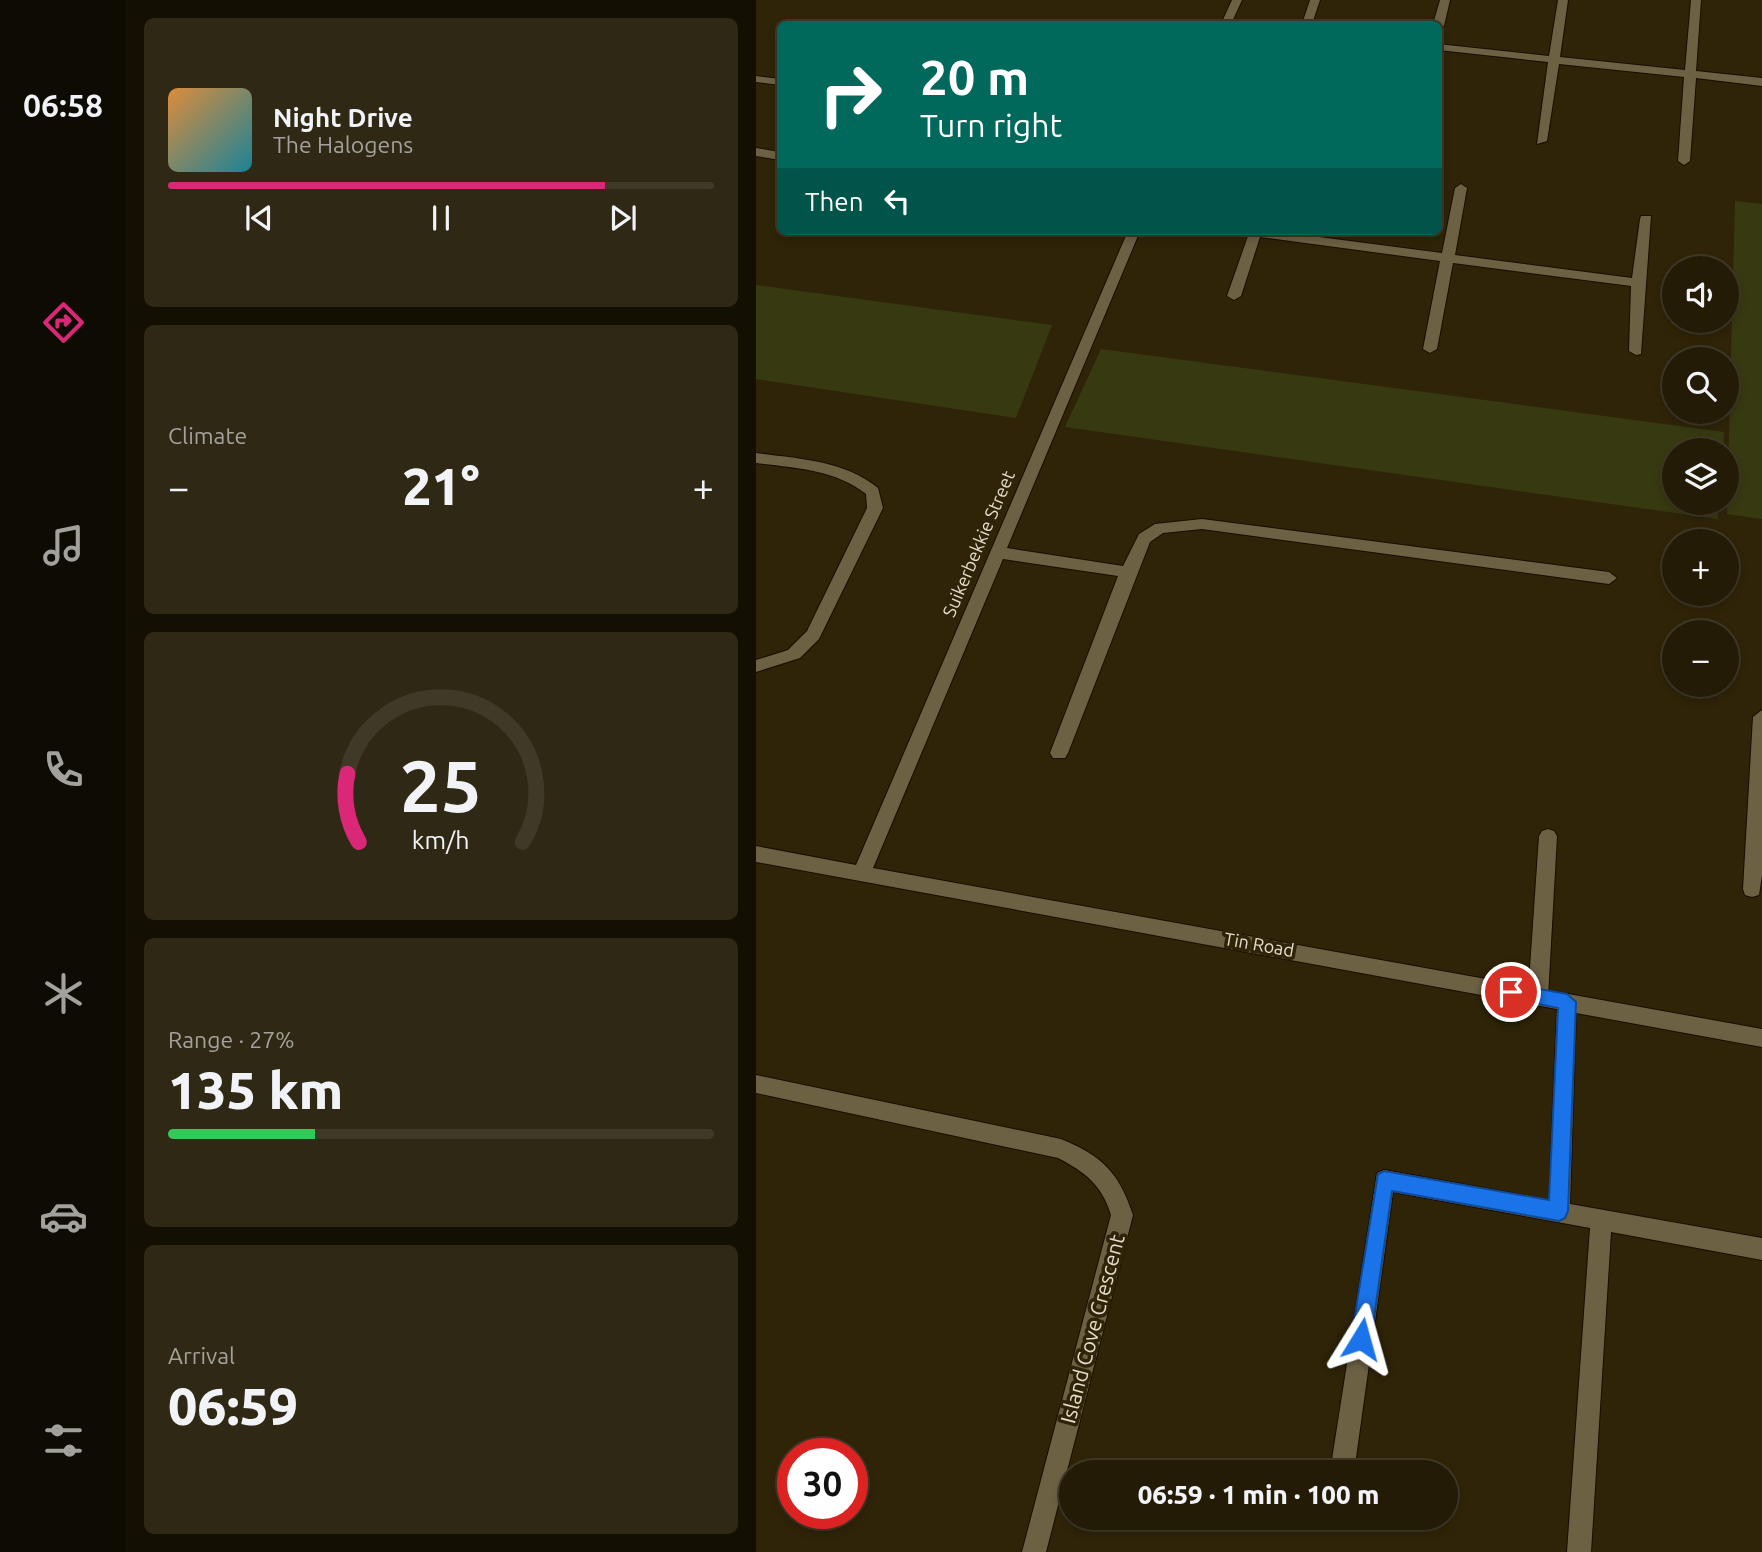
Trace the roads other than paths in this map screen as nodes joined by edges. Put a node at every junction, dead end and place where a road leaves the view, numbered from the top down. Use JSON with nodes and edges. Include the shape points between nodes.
{"nodes":[{"id":1,"x":1237,"y":0,"type":"edge"},
{"id":2,"x":1315,"y":0,"type":"edge"},
{"id":3,"x":1445,"y":0,"type":"edge"},
{"id":4,"x":1563,"y":0,"type":"edge"},
{"id":5,"x":1696,"y":0,"type":"edge"},
{"id":6,"x":1231,"y":21,"type":"edge"},
{"id":7,"x":1308,"y":21,"type":"edge"},
{"id":8,"x":1439,"y":21,"type":"edge"},
{"id":9,"x":1442,"y":47,"type":"edge"},
{"id":10,"x":1555,"y":60,"type":"junction"},
{"id":11,"x":1690,"y":74,"type":"junction"},
{"id":12,"x":756,"y":79,"type":"edge"},
{"id":13,"x":777,"y":82,"type":"edge"},
{"id":14,"x":1762,"y":82,"type":"edge"},
{"id":15,"x":1541,"y":141,"type":"dead end"},
{"id":16,"x":756,"y":152,"type":"edge"},
{"id":17,"x":777,"y":156,"type":"edge"},
{"id":18,"x":1684,"y":160,"type":"dead end"},
{"id":19,"x":1461,"y":188,"type":"dead end"},
{"id":20,"x":1646,"y":219,"type":"dead end"},
{"id":21,"x":1132,"y":235,"type":"edge"},
{"id":22,"x":1250,"y":235,"type":"edge"},
{"id":23,"x":1275,"y":235,"type":"edge"},
{"id":24,"x":1447,"y":257,"type":"junction"},
{"id":25,"x":1638,"y":283,"type":"junction"},
{"id":26,"x":1234,"y":296,"type":"dead end"},
{"id":27,"x":1430,"y":349,"type":"dead end"},
{"id":28,"x":1636,"y":351,"type":"dead end"},
{"id":29,"x":756,"y":458,"type":"edge"},
{"id":30,"x":996,"y":552,"type":"junction"},
{"id":31,"x":1128,"y":572,"type":"junction"},
{"id":32,"x":1609,"y":578,"type":"dead end"},
{"id":33,"x":756,"y":666,"type":"edge"},
{"id":34,"x":1762,"y":717,"type":"edge"},
{"id":35,"x":1059,"y":753,"type":"dead end"},
{"id":36,"x":1548,"y":836,"type":"dead end"},
{"id":37,"x":756,"y":854,"type":"edge"},
{"id":38,"x":862,"y":873,"type":"junction"},
{"id":39,"x":1752,"y":889,"type":"dead end"},
{"id":40,"x":1538,"y":997,"type":"junction"},
{"id":41,"x":1567,"y":1002,"type":"junction"},
{"id":42,"x":1762,"y":1038,"type":"edge"},
{"id":43,"x":756,"y":1084,"type":"edge"},
{"id":44,"x":1559,"y":1211,"type":"junction"},
{"id":45,"x":1601,"y":1219,"type":"junction"},
{"id":46,"x":1762,"y":1249,"type":"edge"},
{"id":47,"x":1344,"y":1460,"type":"edge"},
{"id":48,"x":1034,"y":1552,"type":"edge"},
{"id":49,"x":1579,"y":1552,"type":"edge"}],
"edges":[{"from":1,"to":6,"type":"street"},
{"from":2,"to":7,"type":"street"},
{"from":3,"to":8,"type":"street"},
{"from":4,"to":10,"type":"street"},
{"from":5,"to":11,"type":"street"},
{"from":9,"to":10,"type":"street"},
{"from":10,"to":11,"type":"street"},
{"from":10,"to":15,"type":"street"},
{"from":11,"to":14,"type":"street"},
{"from":11,"to":18,"type":"street"},
{"from":12,"to":13,"type":"street"},
{"from":16,"to":17,"type":"street"},
{"from":19,"to":24,"type":"street"},
{"from":20,"to":25,"type":"street"},
{"from":21,"to":30,"type":"street","name":"Suikerbekkie Street"},
{"from":22,"to":26,"type":"street"},
{"from":23,"to":24,"type":"street"},
{"from":24,"to":25,"type":"street"},
{"from":24,"to":27,"type":"street"},
{"from":25,"to":28,"type":"street"},
{"from":29,"to":33,"type":"street","via":[[843,472],[873,492],[875,508],[813,635],[794,654]]},
{"from":30,"to":31,"type":"street"},
{"from":30,"to":38,"type":"street","name":"Suikerbekkie Street"},
{"from":31,"to":32,"type":"street","via":[[1144,538],[1160,528],[1202,524]]},
{"from":31,"to":35,"type":"street"},
{"from":34,"to":39,"type":"street"},
{"from":36,"to":40,"type":"street"},
{"from":37,"to":38,"type":"street","name":"Tin Road"},
{"from":38,"to":40,"type":"street","name":"Tin Road"},
{"from":40,"to":41,"type":"street","name":"Tin Road"},
{"from":41,"to":42,"type":"street","name":"Tin Road"},
{"from":41,"to":44,"type":"street"},
{"from":43,"to":48,"type":"street","name":"Island Cove Crescent","via":[[1061,1150],[1098,1168],[1114,1187],[1122,1215]]},
{"from":44,"to":45,"type":"street"},
{"from":44,"to":47,"type":"street","via":[[1384,1180]]},
{"from":45,"to":46,"type":"street"},
{"from":45,"to":49,"type":"street"}]}
